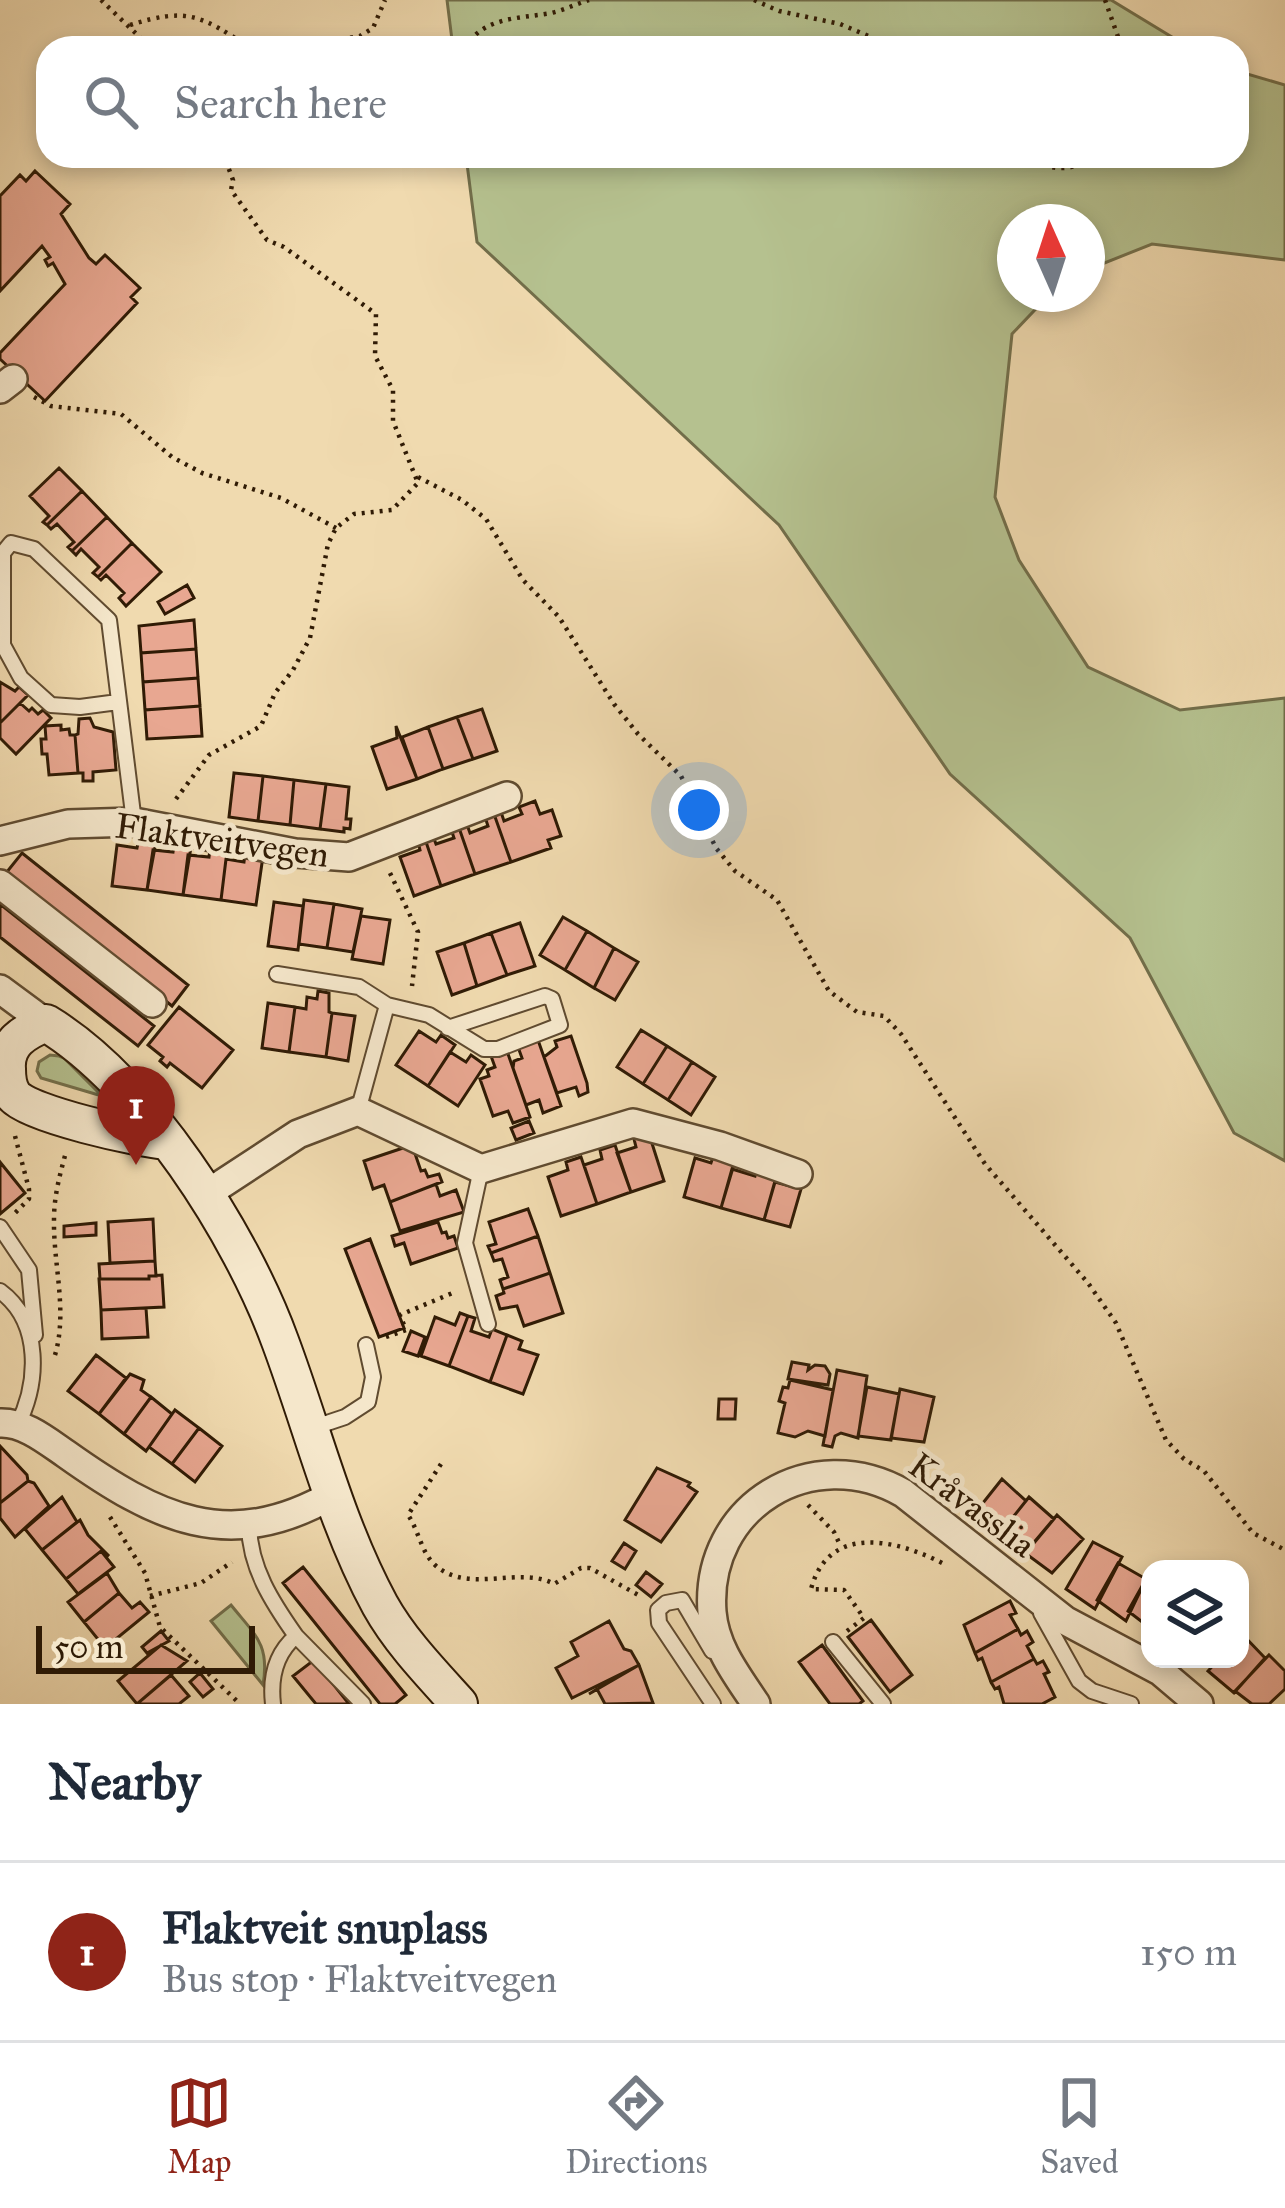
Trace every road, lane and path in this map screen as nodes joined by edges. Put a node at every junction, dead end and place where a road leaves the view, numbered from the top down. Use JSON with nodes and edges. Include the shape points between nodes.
{"nodes":[{"id":1,"x":101,"y":0,"type":"edge"},
{"id":2,"x":385,"y":0,"type":"edge"},
{"id":3,"x":589,"y":0,"type":"edge"},
{"id":4,"x":754,"y":0,"type":"edge"},
{"id":5,"x":1106,"y":0,"type":"edge"},
{"id":6,"x":130,"y":25,"type":"junction"},
{"id":7,"x":140,"y":36,"type":"edge"},
{"id":8,"x":229,"y":36,"type":"edge"},
{"id":9,"x":362,"y":36,"type":"edge"},
{"id":10,"x":475,"y":36,"type":"edge"},
{"id":11,"x":867,"y":36,"type":"edge"},
{"id":12,"x":1118,"y":36,"type":"edge"},
{"id":13,"x":230,"y":168,"type":"edge"},
{"id":14,"x":42,"y":404,"type":"dead end"},
{"id":15,"x":418,"y":477,"type":"junction"},
{"id":16,"x":336,"y":528,"type":"junction"},
{"id":17,"x":118,"y":702,"type":"junction"},
{"id":18,"x":507,"y":796,"type":"dead end"},
{"id":19,"x":134,"y":823,"type":"junction"},
{"id":20,"x":0,"y":841,"type":"edge"},
{"id":21,"x":378,"y":846,"type":"junction"},
{"id":22,"x":0,"y":884,"type":"edge"},
{"id":23,"x":277,"y":974,"type":"dead end"},
{"id":24,"x":0,"y":989,"type":"edge"},
{"id":25,"x":152,"y":1003,"type":"dead end"},
{"id":26,"x":386,"y":1005,"type":"junction"},
{"id":27,"x":408,"y":1010,"type":"junction"},
{"id":28,"x":46,"y":1023,"type":"junction"},
{"id":29,"x":448,"y":1028,"type":"junction"},
{"id":30,"x":358,"y":1111,"type":"junction"},
{"id":31,"x":15,"y":1136,"type":"dead end"},
{"id":32,"x":167,"y":1141,"type":"junction"},
{"id":33,"x":481,"y":1169,"type":"junction"},
{"id":34,"x":798,"y":1174,"type":"dead end"},
{"id":35,"x":205,"y":1196,"type":"junction"},
{"id":36,"x":0,"y":1226,"type":"edge"},
{"id":37,"x":477,"y":1285,"type":"junction"},
{"id":38,"x":0,"y":1291,"type":"edge"},
{"id":39,"x":488,"y":1324,"type":"dead end"},
{"id":40,"x":393,"y":1335,"type":"dead end"},
{"id":41,"x":366,"y":1345,"type":"dead end"},
{"id":42,"x":33,"y":1352,"type":"junction"},
{"id":43,"x":9,"y":1425,"type":"edge"},
{"id":44,"x":310,"y":1428,"type":"junction"},
{"id":45,"x":441,"y":1464,"type":"dead end"},
{"id":46,"x":88,"y":1469,"type":"junction"},
{"id":47,"x":797,"y":1478,"type":"junction"},
{"id":48,"x":332,"y":1495,"type":"junction"},
{"id":49,"x":250,"y":1537,"type":"junction"},
{"id":50,"x":841,"y":1547,"type":"junction"},
{"id":51,"x":1285,"y":1550,"type":"edge"},
{"id":52,"x":959,"y":1572,"type":"dead end"},
{"id":53,"x":1014,"y":1582,"type":"junction"},
{"id":54,"x":150,"y":1596,"type":"junction"},
{"id":55,"x":658,"y":1610,"type":"junction"},
{"id":56,"x":296,"y":1636,"type":"junction"},
{"id":57,"x":833,"y":1642,"type":"joint"},
{"id":58,"x":722,"y":1654,"type":"junction"},
{"id":59,"x":1192,"y":1702,"type":"edge"},
{"id":60,"x":240,"y":1704,"type":"edge"},
{"id":61,"x":273,"y":1704,"type":"edge"},
{"id":62,"x":363,"y":1704,"type":"edge"},
{"id":63,"x":459,"y":1704,"type":"edge"},
{"id":64,"x":713,"y":1704,"type":"edge"},
{"id":65,"x":756,"y":1704,"type":"edge"},
{"id":66,"x":884,"y":1704,"type":"edge"},
{"id":67,"x":1131,"y":1704,"type":"edge"}],
"edges":[{"from":1,"to":6,"type":"path"},
{"from":2,"to":9,"type":"path"},
{"from":3,"to":10,"type":"path","via":[[507,19]]},
{"from":4,"to":11,"type":"path"},
{"from":5,"to":12,"type":"path"},
{"from":6,"to":7,"type":"path"},
{"from":6,"to":8,"type":"path","via":[[193,16]]},
{"from":13,"to":15,"type":"path","via":[[232,190],[268,240],[376,314],[375,356]]},
{"from":14,"to":16,"type":"path","via":[[121,414],[202,473],[280,498]]},
{"from":15,"to":16,"type":"path","via":[[392,510],[354,514]]},
{"from":15,"to":51,"type":"path","via":[[486,519],[614,704],[682,776],[716,848],[778,900],[829,991],[857,1012],[884,1016],[901,1034],[985,1164],[1088,1283],[1116,1323],[1166,1440],[1204,1471],[1253,1533]]},
{"from":16,"to":19,"type":"path","via":[[310,638],[261,726],[208,755],[176,798]]},
{"from":17,"to":17,"type":"lane","via":[[110,620],[34,549],[11,543],[3,553],[3,645],[21,678],[51,705]]},
{"from":17,"to":19,"type":"lane"},
{"from":18,"to":21,"type":"street","name":"Flaktveitvegen"},
{"from":19,"to":20,"type":"street","name":"Flaktveitvegen","via":[[68,824]]},
{"from":19,"to":21,"type":"street","name":"Flaktveitvegen","via":[[295,853],[349,857]]},
{"from":21,"to":27,"type":"path","via":[[418,932]]},
{"from":22,"to":25,"type":"street"},
{"from":23,"to":26,"type":"lane","via":[[359,987]]},
{"from":24,"to":28,"type":"street"},
{"from":26,"to":27,"type":"lane"},
{"from":26,"to":30,"type":"lane"},
{"from":27,"to":29,"type":"lane"},
{"from":28,"to":32,"type":"main road","via":[[108,1071]]},
{"from":28,"to":32,"type":"main road","via":[[26,1031],[6,1058],[15,1099]]},
{"from":29,"to":29,"type":"lane","via":[[499,1049],[560,1024],[545,996]]},
{"from":30,"to":33,"type":"street"},
{"from":30,"to":35,"type":"street","via":[[298,1134]]},
{"from":31,"to":36,"type":"path","via":[[28,1199]]},
{"from":32,"to":35,"type":"main road"},
{"from":33,"to":34,"type":"street","via":[[633,1124]]},
{"from":33,"to":37,"type":"lane","via":[[465,1243]]},
{"from":35,"to":44,"type":"main road","via":[[278,1334]]},
{"from":36,"to":42,"type":"lane","via":[[29,1270]]},
{"from":37,"to":39,"type":"lane"},
{"from":37,"to":40,"type":"path","via":[[413,1307],[400,1315],[406,1330]]},
{"from":38,"to":42,"type":"lane","via":[[27,1321]]},
{"from":41,"to":44,"type":"lane","via":[[368,1402]]},
{"from":42,"to":43,"type":"lane","via":[[28,1398]]},
{"from":43,"to":46,"type":"street","via":[[44,1437]]},
{"from":44,"to":48,"type":"main road"},
{"from":45,"to":55,"type":"path","via":[[408,1515],[436,1566],[463,1577],[554,1584],[590,1568]]},
{"from":46,"to":49,"type":"street","via":[[184,1521]]},
{"from":46,"to":54,"type":"path"},
{"from":47,"to":50,"type":"path"},
{"from":47,"to":53,"type":"street","name":"Kråvasslia","via":[[879,1479]]},
{"from":47,"to":58,"type":"street","via":[[745,1514],[722,1548],[711,1586]]},
{"from":48,"to":49,"type":"street"},
{"from":48,"to":63,"type":"main road","via":[[382,1609]]},
{"from":49,"to":54,"type":"path","via":[[201,1583]]},
{"from":49,"to":56,"type":"lane","via":[[271,1599]]},
{"from":50,"to":52,"type":"path","via":[[894,1545]]},
{"from":50,"to":57,"type":"path","via":[[824,1558],[811,1589],[844,1589],[864,1618]]},
{"from":53,"to":59,"type":"street","name":"Kråvasslia","via":[[1066,1621],[1160,1671]]},
{"from":53,"to":67,"type":"lane","via":[[1049,1622],[1079,1681]]},
{"from":54,"to":60,"type":"path","via":[[160,1627]]},
{"from":55,"to":58,"type":"lane","via":[[682,1600],[712,1652]]},
{"from":55,"to":64,"type":"lane"},
{"from":56,"to":61,"type":"lane","via":[[279,1656]]},
{"from":56,"to":62,"type":"lane"},
{"from":57,"to":66,"type":"lane"},
{"from":58,"to":65,"type":"street"}]}
